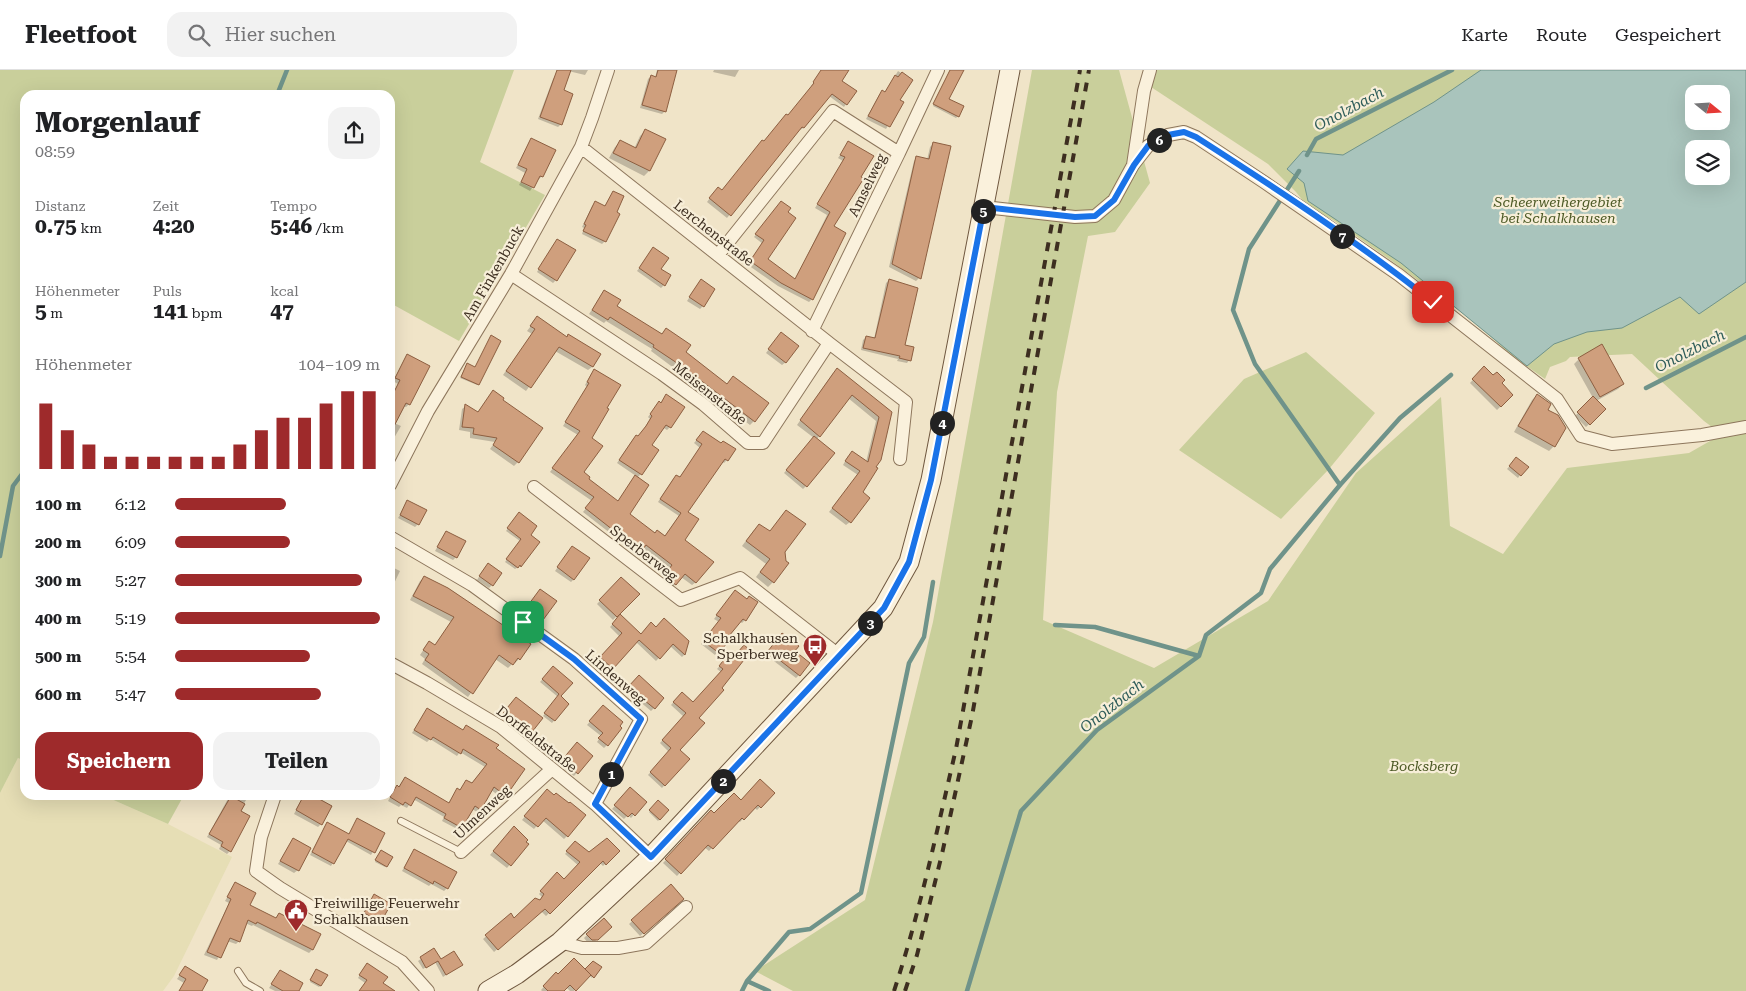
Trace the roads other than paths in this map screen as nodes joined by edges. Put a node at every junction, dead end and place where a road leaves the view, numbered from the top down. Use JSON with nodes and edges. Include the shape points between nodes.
{"nodes":[{"id":1,"x":608,"y":70,"type":"edge"},
{"id":2,"x":938,"y":70,"type":"edge"},
{"id":3,"x":1010,"y":70,"type":"edge"},
{"id":4,"x":1150,"y":70,"type":"edge"},
{"id":5,"x":581,"y":147,"type":"junction"},
{"id":6,"x":899,"y":153,"type":"junction"},
{"id":7,"x":1134,"y":165,"type":"junction"},
{"id":8,"x":984,"y":207,"type":"junction"},
{"id":9,"x":718,"y":255,"type":"junction"},
{"id":10,"x":511,"y":274,"type":"junction"},
{"id":11,"x":812,"y":331,"type":"junction"},
{"id":12,"x":828,"y":343,"type":"junction"},
{"id":13,"x":1746,"y":427,"type":"edge"},
{"id":14,"x":900,"y":459,"type":"dead end"},
{"id":15,"x":395,"y":475,"type":"edge"},
{"id":16,"x":534,"y":487,"type":"dead end"},
{"id":17,"x":395,"y":540,"type":"edge"},
{"id":18,"x":840,"y":656,"type":"junction"},
{"id":19,"x":395,"y":666,"type":"edge"},
{"id":20,"x":552,"y":768,"type":"junction"},
{"id":21,"x":273,"y":800,"type":"edge"},
{"id":22,"x":595,"y":804,"type":"junction"},
{"id":23,"x":401,"y":821,"type":"dead end"},
{"id":24,"x":461,"y":852,"type":"joint"},
{"id":25,"x":651,"y":857,"type":"junction"},
{"id":26,"x":686,"y":907,"type":"dead end"},
{"id":27,"x":560,"y":942,"type":"junction"},
{"id":28,"x":238,"y":972,"type":"dead end"},
{"id":29,"x":260,"y":991,"type":"edge"},
{"id":30,"x":428,"y":991,"type":"edge"},
{"id":31,"x":488,"y":991,"type":"edge"}],
"edges":[{"from":1,"to":5,"type":"street","name":"Am Finkenbuck"},
{"from":2,"to":6,"type":"street"},
{"from":3,"to":8,"type":"main road"},
{"from":4,"to":7,"type":"street"},
{"from":5,"to":9,"type":"street","name":"Lerchenstraße"},
{"from":5,"to":10,"type":"street","name":"Am Finkenbuck"},
{"from":6,"to":9,"type":"street","name":"Amselweg","via":[[834,111]]},
{"from":6,"to":11,"type":"street","name":"Amselweg"},
{"from":7,"to":8,"type":"street","via":[[1114,200],[1095,216],[1075,217]]},
{"from":7,"to":13,"type":"street","via":[[1148,146],[1168,135],[1184,132],[1196,137],[1400,275],[1557,399],[1581,436],[1612,444]]},
{"from":8,"to":18,"type":"main road","via":[[931,480],[909,562],[884,608]]},
{"from":9,"to":11,"type":"street","name":"Lerchenstraße"},
{"from":10,"to":12,"type":"street","name":"Meisenstraße","via":[[662,374],[703,404],[748,444],[763,443]]},
{"from":10,"to":15,"type":"street","name":"Am Finkenbuck","via":[[428,411]]},
{"from":11,"to":12,"type":"street","name":"Lerchenstraße"},
{"from":12,"to":14,"type":"street","via":[[906,402]]},
{"from":16,"to":18,"type":"street","name":"Sperberweg","via":[[681,600],[740,578]]},
{"from":17,"to":22,"type":"street","name":"Lindenweg","via":[[472,585],[574,659],[641,719]]},
{"from":18,"to":25,"type":"main road"},
{"from":19,"to":20,"type":"street","name":"Dorffeldstraße","via":[[501,727]]},
{"from":20,"to":22,"type":"street","name":"Dorffeldstraße"},
{"from":20,"to":24,"type":"street","name":"Ulmenweg"},
{"from":21,"to":30,"type":"street","via":[[261,837],[256,871],[402,962]]},
{"from":22,"to":25,"type":"street","name":"Dorffeldstraße"},
{"from":23,"to":24,"type":"lane","name":"Ulmenweg"},
{"from":25,"to":27,"type":"main road"},
{"from":26,"to":27,"type":"street","via":[[646,943],[618,948],[582,948]]},
{"from":27,"to":31,"type":"main road"},
{"from":28,"to":29,"type":"lane","via":[[246,983]]}]}
